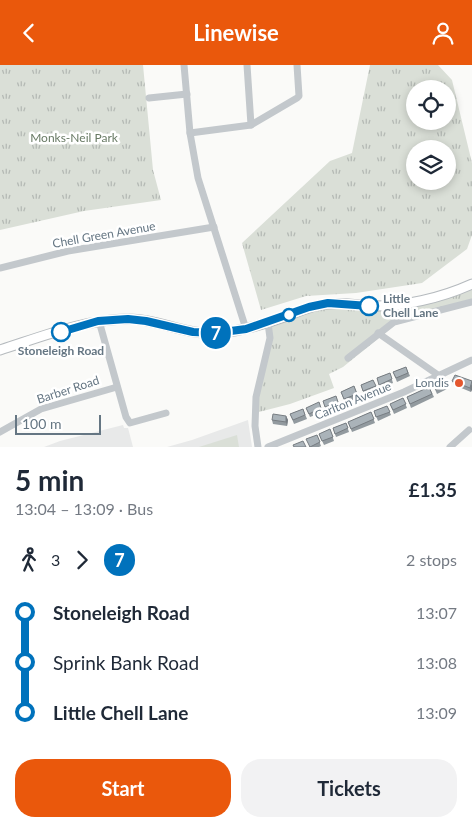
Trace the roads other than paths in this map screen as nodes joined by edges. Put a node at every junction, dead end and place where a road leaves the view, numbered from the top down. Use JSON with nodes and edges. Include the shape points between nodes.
{"nodes":[{"id":1,"x":184,"y":65,"type":"edge"},
{"id":2,"x":247,"y":65,"type":"edge"},
{"id":3,"x":297,"y":65,"type":"edge"},
{"id":4,"x":187,"y":94,"type":"junction"},
{"id":5,"x":149,"y":98,"type":"dead end"},
{"id":6,"x":251,"y":125,"type":"junction"},
{"id":7,"x":190,"y":133,"type":"junction"},
{"id":8,"x":214,"y":227,"type":"junction"},
{"id":9,"x":0,"y":268,"type":"edge"},
{"id":10,"x":472,"y":284,"type":"edge"},
{"id":11,"x":472,"y":302,"type":"edge"},
{"id":12,"x":98,"y":321,"type":"junction"},
{"id":13,"x":268,"y":323,"type":"junction"},
{"id":14,"x":246,"y":329,"type":"junction"},
{"id":15,"x":378,"y":333,"type":"junction"},
{"id":16,"x":0,"y":350,"type":"edge"},
{"id":17,"x":348,"y":358,"type":"dead end"},
{"id":18,"x":472,"y":360,"type":"edge"},
{"id":19,"x":438,"y":375,"type":"junction"},
{"id":20,"x":118,"y":387,"type":"junction"},
{"id":21,"x":166,"y":413,"type":"dead end"},
{"id":22,"x":469,"y":430,"type":"dead end"},
{"id":23,"x":0,"y":432,"type":"edge"},
{"id":24,"x":258,"y":447,"type":"edge"},
{"id":25,"x":268,"y":447,"type":"edge"},
{"id":26,"x":450,"y":447,"type":"edge"}],
"edges":[{"from":1,"to":4,"type":"street"},
{"from":2,"to":6,"type":"street"},
{"from":3,"to":6,"type":"street","via":[[297,98]]},
{"from":4,"to":5,"type":"street"},
{"from":4,"to":7,"type":"street"},
{"from":6,"to":7,"type":"street"},
{"from":7,"to":8,"type":"street","via":[[198,178]]},
{"from":8,"to":9,"type":"street","name":"Chell Green Avenue","via":[[68,251]]},
{"from":8,"to":14,"type":"street"},
{"from":10,"to":13,"type":"main road","via":[[435,297],[393,305],[328,303]]},
{"from":11,"to":15,"type":"street","via":[[394,321]]},
{"from":12,"to":14,"type":"main road","via":[[146,321],[203,333]]},
{"from":12,"to":16,"type":"main road"},
{"from":12,"to":20,"type":"street"},
{"from":13,"to":14,"type":"main road"},
{"from":13,"to":24,"type":"street","via":[[270,338],[256,397]]},
{"from":15,"to":17,"type":"street"},
{"from":15,"to":19,"type":"street"},
{"from":18,"to":19,"type":"street","name":"Carlton Avenue"},
{"from":19,"to":25,"type":"street","name":"Carlton Avenue"},
{"from":20,"to":21,"type":"street","via":[[130,423]]},
{"from":20,"to":23,"type":"street","name":"Barber Road","via":[[42,409]]},
{"from":22,"to":26,"type":"street"}]}
